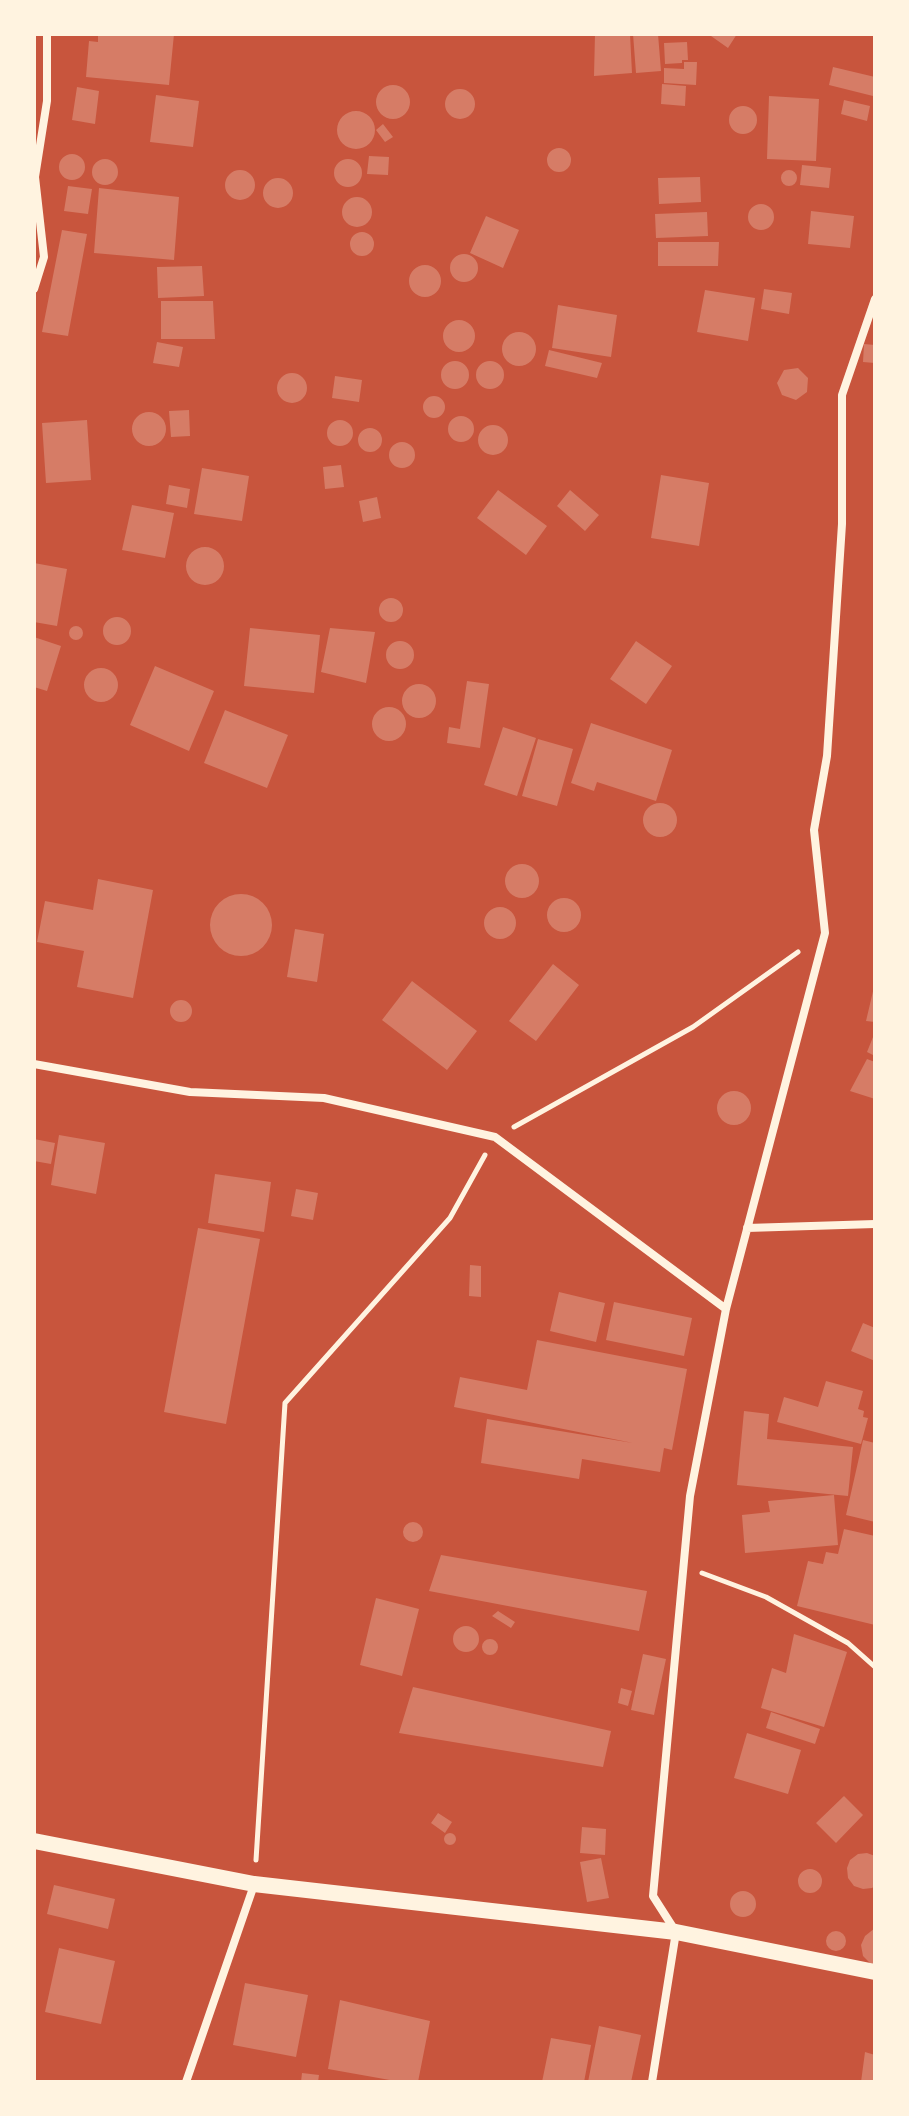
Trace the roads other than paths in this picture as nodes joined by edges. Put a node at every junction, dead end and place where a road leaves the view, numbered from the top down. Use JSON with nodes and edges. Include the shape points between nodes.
{"nodes":[{"id":1,"x":47,"y":34,"type":"edge"},
{"id":2,"x":34,"y":289,"type":"edge"},
{"id":3,"x":875,"y":299,"type":"edge"},
{"id":4,"x":34,"y":1064,"type":"edge"},
{"id":5,"x":875,"y":1224,"type":"edge"},
{"id":6,"x":747,"y":1228,"type":"junction"},
{"id":7,"x":726,"y":1309,"type":"junction"},
{"id":8,"x":34,"y":1841,"type":"edge"},
{"id":9,"x":254,"y":1884,"type":"junction"},
{"id":10,"x":676,"y":1932,"type":"junction"},
{"id":11,"x":875,"y":1972,"type":"edge"},
{"id":12,"x":186,"y":2082,"type":"edge"},
{"id":13,"x":652,"y":2082,"type":"edge"}],
"edges":[{"from":1,"to":2,"type":"street","via":[[47,101],[35,177],[44,257]]},
{"from":3,"to":6,"type":"street","via":[[842,395],[842,524],[827,756],[814,830],[825,933]]},
{"from":4,"to":7,"type":"street","via":[[190,1092],[324,1098],[495,1137]]},
{"from":5,"to":6,"type":"street"},
{"from":6,"to":7,"type":"street"},
{"from":7,"to":10,"type":"street","via":[[690,1496],[653,1896]]},
{"from":8,"to":9,"type":"main road"},
{"from":9,"to":10,"type":"main road"},
{"from":9,"to":12,"type":"street"},
{"from":10,"to":11,"type":"main road"},
{"from":10,"to":13,"type":"street"}]}
